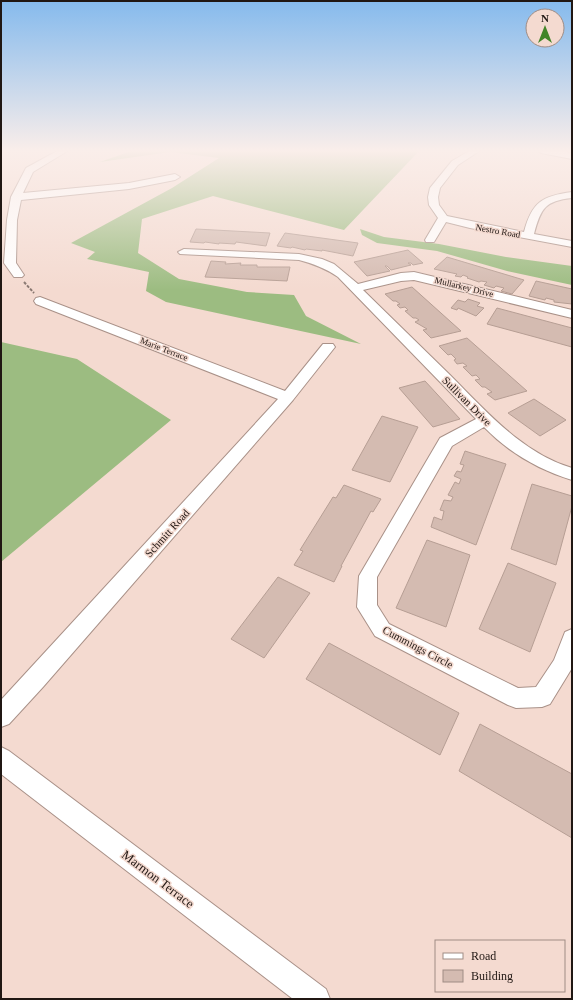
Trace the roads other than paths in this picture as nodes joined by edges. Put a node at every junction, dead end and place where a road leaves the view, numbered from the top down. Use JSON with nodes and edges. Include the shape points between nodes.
{"nodes":[{"id":1,"x":16,"y":197,"type":"joint"},
{"id":2,"x":19,"y":197,"type":"edge"},
{"id":3,"x":433,"y":197,"type":"edge"},
{"id":4,"x":561,"y":197,"type":"edge"},
{"id":5,"x":442,"y":218,"type":"junction"},
{"id":6,"x":6,"y":220,"type":"edge"},
{"id":7,"x":528,"y":236,"type":"junction"},
{"id":8,"x":430,"y":240,"type":"dead end"},
{"id":9,"x":572,"y":244,"type":"edge"},
{"id":10,"x":184,"y":252,"type":"dead end"},
{"id":11,"x":18,"y":276,"type":"road end"},
{"id":12,"x":355,"y":288,"type":"junction"},
{"id":13,"x":40,"y":301,"type":"road end"},
{"id":14,"x":572,"y":314,"type":"edge"},
{"id":15,"x":328,"y":347,"type":"dead end"},
{"id":16,"x":288,"y":397,"type":"junction"},
{"id":17,"x":486,"y":420,"type":"junction"},
{"id":18,"x":572,"y":474,"type":"edge"},
{"id":19,"x":572,"y":638,"type":"edge"},
{"id":20,"x":1,"y":716,"type":"edge"},
{"id":21,"x":1,"y":759,"type":"edge"},
{"id":22,"x":316,"y":999,"type":"edge"}],
"edges":[{"from":1,"to":2,"type":"street"},
{"from":1,"to":6,"type":"street"},
{"from":3,"to":5,"type":"street","via":[[434,205]]},
{"from":4,"to":7,"type":"street","via":[[542,204],[535,212]]},
{"from":5,"to":7,"type":"street","name":"Nestro Road"},
{"from":5,"to":8,"type":"street"},
{"from":6,"to":11,"type":"street","via":[[10,263]]},
{"from":7,"to":9,"type":"street","name":"Nestro Road"},
{"from":10,"to":12,"type":"street","via":[[280,255],[318,261],[330,266]]},
{"from":12,"to":14,"type":"street","name":"Mullarkey Drive","via":[[401,276],[414,276]]},
{"from":12,"to":17,"type":"street","name":"Sullivan Drive"},
{"from":13,"to":16,"type":"street","name":"Marie Terrace"},
{"from":15,"to":16,"type":"street","name":"Schmitt Road"},
{"from":16,"to":20,"type":"street","name":"Schmitt Road"},
{"from":17,"to":18,"type":"street","name":"Sullivan Drive","via":[[497,432],[519,448]]},
{"from":17,"to":19,"type":"street","name":"Cummings Circle","via":[[446,442],[368,576],[367,607],[382,630],[516,698],[542,697],[563,664]]},
{"from":21,"to":22,"type":"street","name":"Marmon Terrace"}]}
